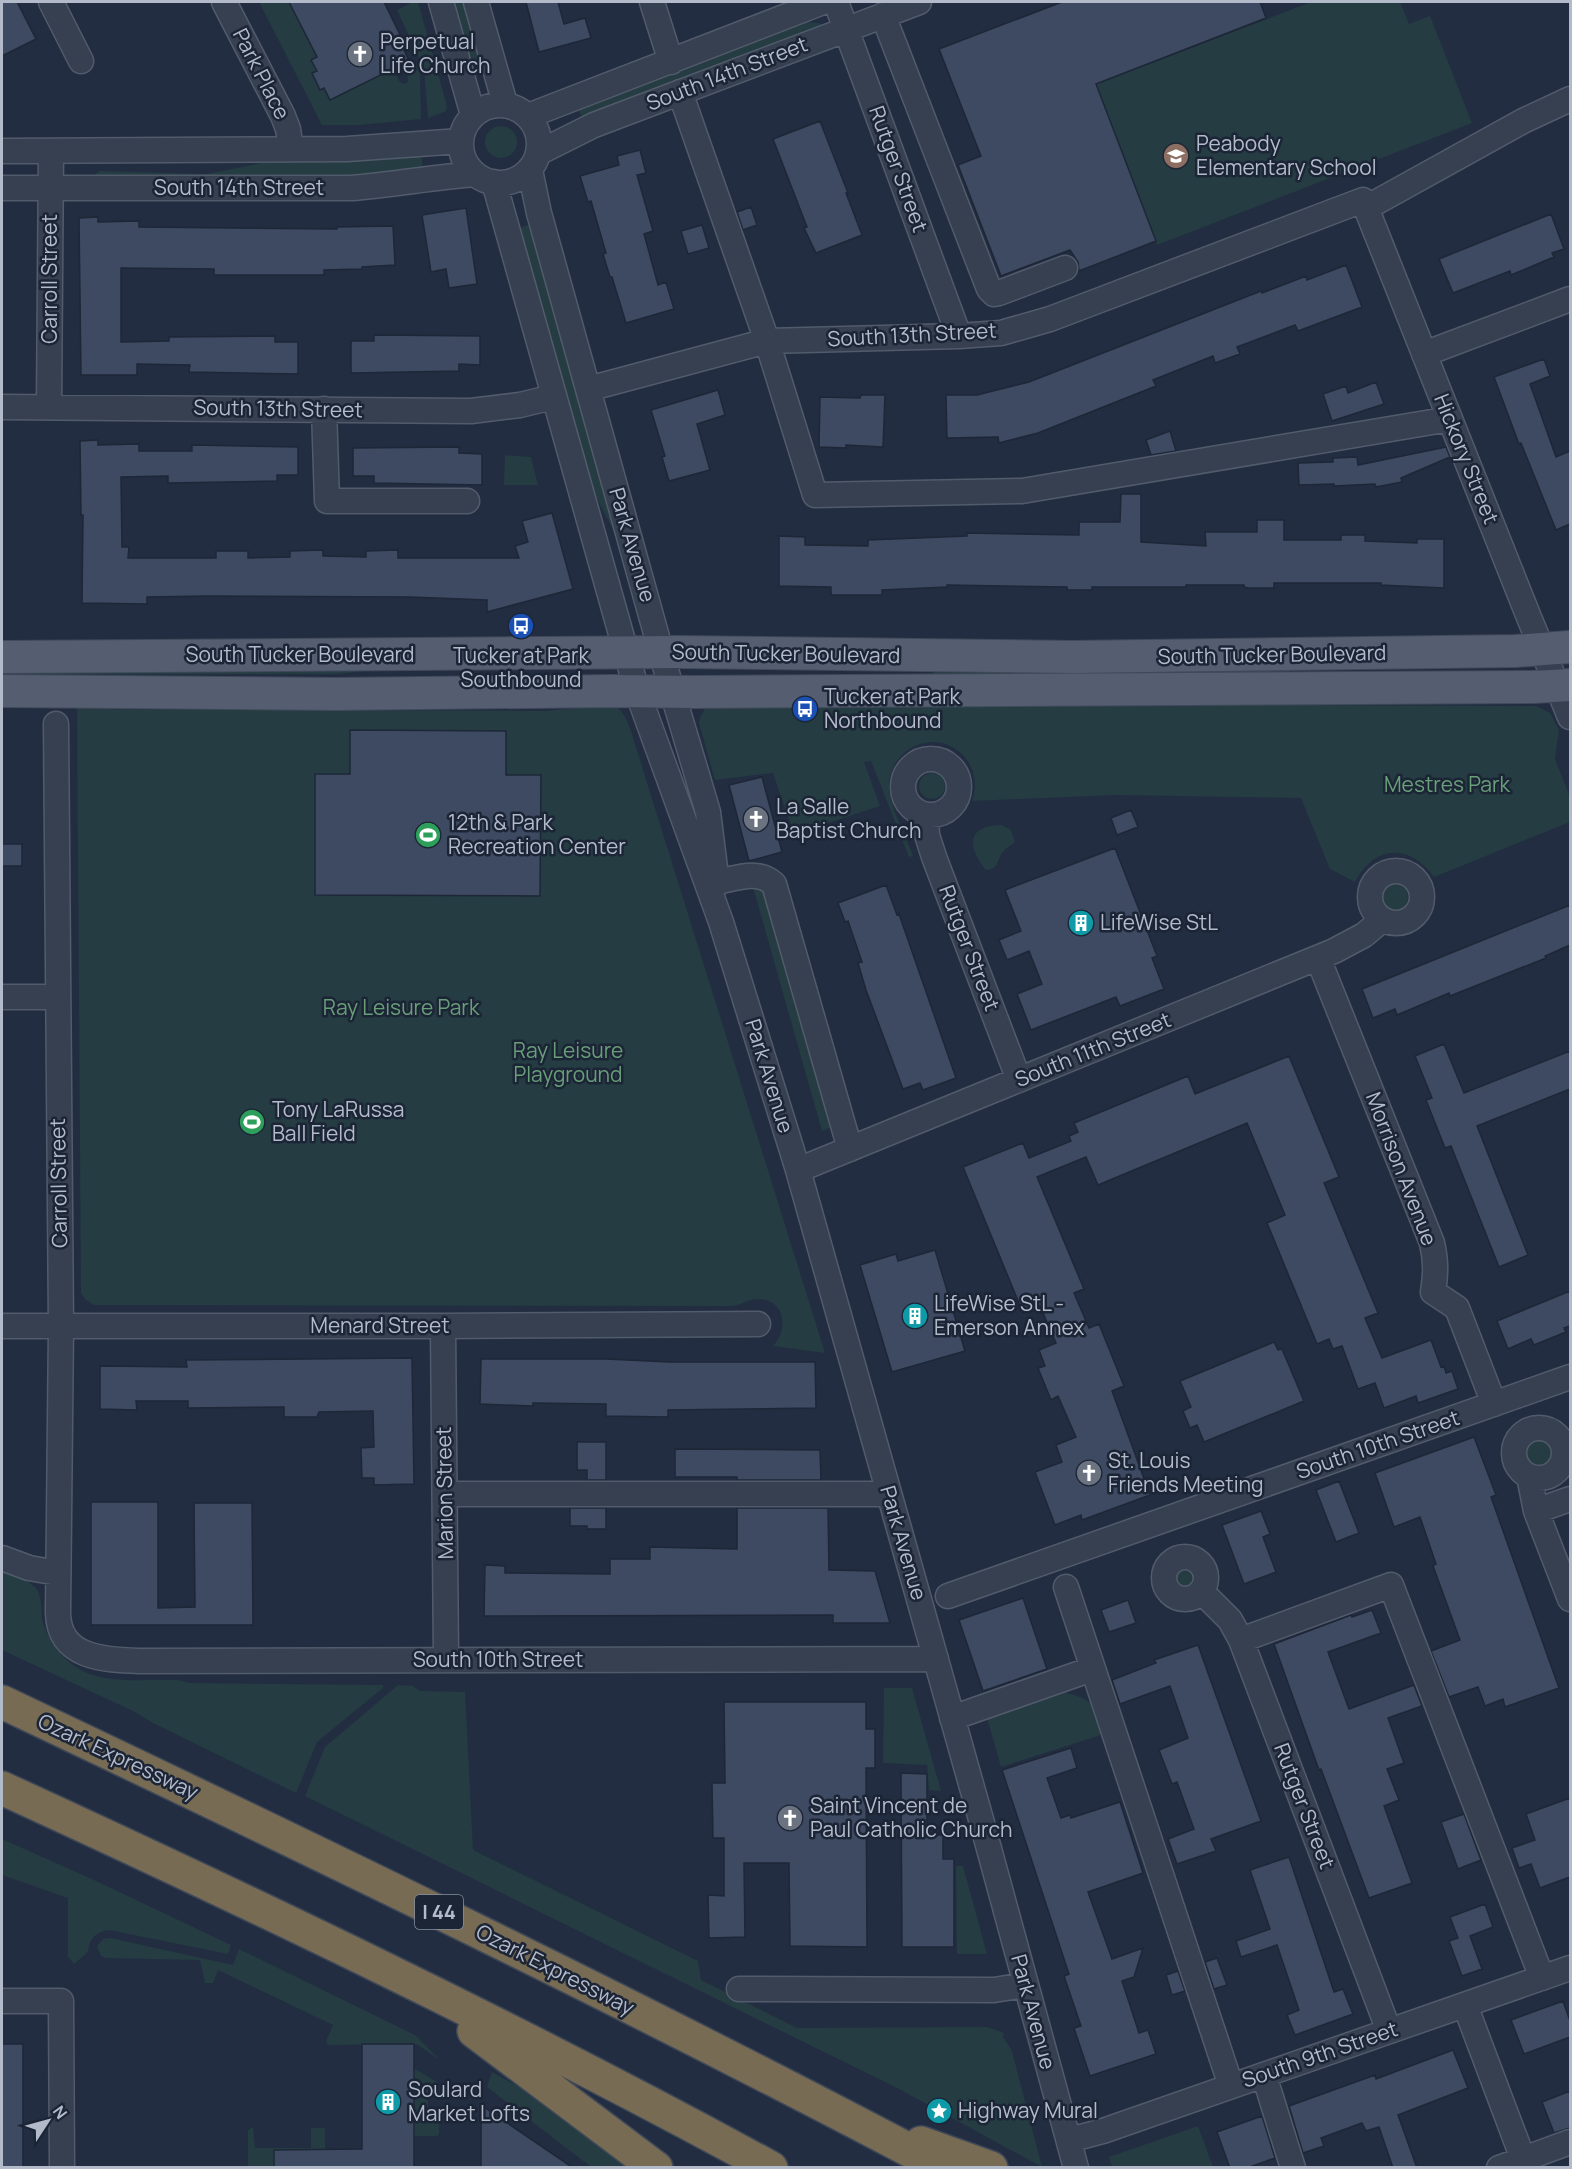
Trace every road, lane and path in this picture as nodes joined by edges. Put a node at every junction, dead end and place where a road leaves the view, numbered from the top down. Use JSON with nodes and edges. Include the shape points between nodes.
{"nodes":[{"id":1,"x":51,"y":2,"type":"edge"},
{"id":2,"x":224,"y":2,"type":"edge"},
{"id":3,"x":441,"y":2,"type":"edge"},
{"id":4,"x":476,"y":2,"type":"edge"},
{"id":5,"x":652,"y":2,"type":"edge"},
{"id":6,"x":823,"y":2,"type":"edge"},
{"id":7,"x":836,"y":2,"type":"edge"},
{"id":8,"x":919,"y":2,"type":"edge"},
{"id":9,"x":883,"y":15,"type":"junction"},
{"id":10,"x":847,"y":29,"type":"junction"},
{"id":11,"x":81,"y":61,"type":"dead end"},
{"id":12,"x":671,"y":62,"type":"junction"},
{"id":13,"x":680,"y":92,"type":"junction"},
{"id":14,"x":1570,"y":99,"type":"edge"},
{"id":15,"x":505,"y":104,"type":"junction"},
{"id":16,"x":473,"y":115,"type":"junction"},
{"id":17,"x":528,"y":116,"type":"junction"},
{"id":18,"x":461,"y":141,"type":"junction"},
{"id":19,"x":291,"y":149,"type":"junction"},
{"id":20,"x":2,"y":151,"type":"edge"},
{"id":21,"x":51,"y":151,"type":"junction"},
{"id":22,"x":534,"y":162,"type":"junction"},
{"id":23,"x":485,"y":178,"type":"junction"},
{"id":24,"x":2,"y":188,"type":"edge"},
{"id":25,"x":50,"y":188,"type":"junction"},
{"id":26,"x":1364,"y":204,"type":"junction"},
{"id":27,"x":1065,"y":268,"type":"dead end"},
{"id":28,"x":1570,"y":299,"type":"edge"},
{"id":29,"x":958,"y":336,"type":"junction"},
{"id":30,"x":766,"y":342,"type":"junction"},
{"id":31,"x":1424,"y":354,"type":"junction"},
{"id":32,"x":588,"y":389,"type":"junction"},
{"id":33,"x":553,"y":397,"type":"junction"},
{"id":34,"x":2,"y":406,"type":"edge"},
{"id":35,"x":49,"y":407,"type":"junction"},
{"id":36,"x":324,"y":409,"type":"junction"},
{"id":37,"x":1450,"y":419,"type":"junction"},
{"id":38,"x":467,"y":501,"type":"dead end"},
{"id":39,"x":1556,"y":648,"type":"edge"},
{"id":40,"x":626,"y":653,"type":"junction"},
{"id":41,"x":662,"y":653,"type":"junction"},
{"id":42,"x":2,"y":657,"type":"edge"},
{"id":43,"x":1564,"y":685,"type":"edge"},
{"id":44,"x":637,"y":691,"type":"junction"},
{"id":45,"x":672,"y":691,"type":"junction"},
{"id":46,"x":2,"y":692,"type":"edge"},
{"id":47,"x":1570,"y":717,"type":"edge"},
{"id":48,"x":56,"y":724,"type":"dead end"},
{"id":49,"x":926,"y":815,"type":"dead end"},
{"id":50,"x":717,"y":882,"type":"junction"},
{"id":51,"x":1382,"y":920,"type":"dead end"},
{"id":52,"x":721,"y":922,"type":"junction"},
{"id":53,"x":1318,"y":958,"type":"junction"},
{"id":54,"x":2,"y":997,"type":"edge"},
{"id":55,"x":57,"y":997,"type":"junction"},
{"id":56,"x":1019,"y":1080,"type":"junction"},
{"id":57,"x":850,"y":1149,"type":"junction"},
{"id":58,"x":798,"y":1170,"type":"junction"},
{"id":59,"x":758,"y":1324,"type":"dead end"},
{"id":60,"x":2,"y":1326,"type":"edge"},
{"id":61,"x":61,"y":1326,"type":"junction"},
{"id":62,"x":443,"y":1326,"type":"junction"},
{"id":63,"x":1570,"y":1377,"type":"edge"},
{"id":64,"x":1494,"y":1404,"type":"junction"},
{"id":65,"x":1529,"y":1476,"type":"dead end"},
{"id":66,"x":445,"y":1494,"type":"junction"},
{"id":67,"x":889,"y":1494,"type":"junction"},
{"id":68,"x":1570,"y":1499,"type":"edge"},
{"id":69,"x":1536,"y":1511,"type":"junction"},
{"id":70,"x":2,"y":1558,"type":"edge"},
{"id":71,"x":58,"y":1573,"type":"junction"},
{"id":72,"x":1066,"y":1587,"type":"dead end"},
{"id":73,"x":1202,"y":1591,"type":"dead end"},
{"id":74,"x":948,"y":1596,"type":"dead end"},
{"id":75,"x":1570,"y":1599,"type":"edge"},
{"id":76,"x":66,"y":1640,"type":"joint"},
{"id":77,"x":1241,"y":1640,"type":"junction"},
{"id":78,"x":446,"y":1659,"type":"junction"},
{"id":79,"x":936,"y":1659,"type":"junction"},
{"id":80,"x":1092,"y":1669,"type":"junction"},
{"id":81,"x":2,"y":1702,"type":"edge"},
{"id":82,"x":952,"y":1718,"type":"junction"},
{"id":83,"x":2,"y":1788,"type":"edge"},
{"id":84,"x":1570,"y":1968,"type":"edge"},
{"id":85,"x":1542,"y":1978,"type":"junction"},
{"id":86,"x":405,"y":1980,"type":"junction"},
{"id":87,"x":1025,"y":1985,"type":"junction"},
{"id":88,"x":739,"y":1989,"type":"dead end"},
{"id":89,"x":2,"y":2001,"type":"edge"},
{"id":90,"x":1465,"y":2005,"type":"junction"},
{"id":91,"x":1389,"y":2031,"type":"junction"},
{"id":92,"x":1264,"y":2075,"type":"junction"},
{"id":93,"x":1231,"y":2086,"type":"junction"},
{"id":94,"x":1069,"y":2140,"type":"junction"},
{"id":95,"x":1570,"y":2142,"type":"edge"},
{"id":96,"x":1523,"y":2159,"type":"junction"},
{"id":97,"x":968,"y":2165,"type":"edge"},
{"id":98,"x":62,"y":2168,"type":"edge"},
{"id":99,"x":656,"y":2168,"type":"edge"},
{"id":100,"x":771,"y":2168,"type":"edge"},
{"id":101,"x":1076,"y":2168,"type":"edge"},
{"id":102,"x":1293,"y":2168,"type":"edge"},
{"id":103,"x":1499,"y":2168,"type":"edge"}],
"edges":[{"from":1,"to":11,"type":"street"},
{"from":2,"to":19,"type":"street","name":"Park Place","via":[[283,116]]},
{"from":3,"to":16,"type":"street"},
{"from":4,"to":15,"type":"street"},
{"from":5,"to":12,"type":"street"},
{"from":6,"to":12,"type":"street","name":"South 14th Street"},
{"from":7,"to":10,"type":"street","name":"Rutger Street"},
{"from":8,"to":9,"type":"street","name":"South 14th Street"},
{"from":9,"to":10,"type":"street","name":"South 14th Street"},
{"from":9,"to":27,"type":"street","via":[[989,289],[999,294]]},
{"from":10,"to":13,"type":"street","name":"South 14th Street"},
{"from":10,"to":29,"type":"street","name":"Rutger Street"},
{"from":12,"to":17,"type":"street","name":"South 14th Street"},
{"from":13,"to":22,"type":"street","name":"South 14th Street","via":[[594,125]]},
{"from":13,"to":30,"type":"street"},
{"from":14,"to":26,"type":"street","name":"South 13th Street"},
{"from":15,"to":16,"type":"street","via":[[489,106]]},
{"from":15,"to":17,"type":"street"},
{"from":16,"to":18,"type":"street"},
{"from":17,"to":22,"type":"street","via":[[539,136]]},
{"from":18,"to":19,"type":"street","name":"South 14th Street"},
{"from":18,"to":23,"type":"street","via":[[468,166]]},
{"from":19,"to":21,"type":"street","name":"South 14th Street"},
{"from":20,"to":21,"type":"street","name":"South 14th Street"},
{"from":21,"to":25,"type":"street","name":"Carroll Street"},
{"from":22,"to":23,"type":"street","via":[[512,182]]},
{"from":22,"to":32,"type":"street","name":"Park Avenue","via":[[539,213]]},
{"from":23,"to":25,"type":"street","name":"South 14th Street","via":[[450,176],[351,188]]},
{"from":23,"to":33,"type":"street","name":"Park Avenue"},
{"from":24,"to":25,"type":"street","name":"South 14th Street"},
{"from":25,"to":35,"type":"street","name":"Carroll Street"},
{"from":26,"to":29,"type":"street","name":"South 13th Street","via":[[1050,319],[1000,333]]},
{"from":26,"to":31,"type":"street","name":"Hickory Street"},
{"from":28,"to":31,"type":"street"},
{"from":29,"to":30,"type":"street","name":"South 13th Street"},
{"from":30,"to":32,"type":"street","name":"South 13th Street"},
{"from":30,"to":37,"type":"street","via":[[815,495],[1022,491]]},
{"from":31,"to":37,"type":"street","name":"Hickory Street"},
{"from":32,"to":41,"type":"street","name":"Park Avenue"},
{"from":33,"to":36,"type":"street","name":"South 13th Street","via":[[471,411]]},
{"from":33,"to":40,"type":"street","name":"Park Avenue"},
{"from":34,"to":35,"type":"street","name":"South 13th Street"},
{"from":35,"to":36,"type":"street","name":"South 13th Street"},
{"from":36,"to":38,"type":"street","via":[[327,501]]},
{"from":37,"to":39,"type":"street","name":"Hickory Street"},
{"from":39,"to":41,"type":"main road","name":"South Tucker Boulevard","via":[[1073,657]]},
{"from":39,"to":43,"type":"street","name":"Hickory Street"},
{"from":40,"to":41,"type":"main road","name":"South Tucker Boulevard"},
{"from":40,"to":42,"type":"main road","name":"South Tucker Boulevard"},
{"from":40,"to":44,"type":"street","name":"Park Avenue"},
{"from":41,"to":45,"type":"street","name":"Park Avenue"},
{"from":43,"to":45,"type":"main road","name":"South Tucker Boulevard"},
{"from":43,"to":47,"type":"street","name":"Hickory Street"},
{"from":44,"to":45,"type":"main road","name":"South Tucker Boulevard"},
{"from":44,"to":46,"type":"main road","name":"South Tucker Boulevard"},
{"from":44,"to":52,"type":"street","name":"Park Avenue"},
{"from":45,"to":50,"type":"street","name":"Park Avenue","via":[[708,812]]},
{"from":48,"to":55,"type":"street","name":"Carroll Street"},
{"from":49,"to":56,"type":"street","name":"Rutger Street","via":[[934,856]]},
{"from":50,"to":52,"type":"street","name":"Park Avenue"},
{"from":50,"to":57,"type":"street","via":[[757,876],[774,884]]},
{"from":51,"to":53,"type":"street","name":"South 11th Street","via":[[1354,942]]},
{"from":52,"to":58,"type":"street","name":"Park Avenue"},
{"from":53,"to":56,"type":"street","name":"South 11th Street"},
{"from":53,"to":64,"type":"street","name":"Morrison Avenue","via":[[1432,1243],[1436,1259],[1433,1292],[1457,1308]]},
{"from":54,"to":55,"type":"street"},
{"from":55,"to":61,"type":"street","name":"Carroll Street"},
{"from":56,"to":57,"type":"street","name":"South 11th Street"},
{"from":57,"to":58,"type":"street","name":"South 11th Street"},
{"from":58,"to":67,"type":"street","name":"Park Avenue"},
{"from":59,"to":62,"type":"street","name":"Menard Street"},
{"from":60,"to":61,"type":"street","name":"Menard Street"},
{"from":61,"to":62,"type":"street","name":"Menard Street"},
{"from":61,"to":71,"type":"street","name":"Carroll Street"},
{"from":62,"to":66,"type":"street","name":"Marion Street"},
{"from":63,"to":64,"type":"street","name":"South 10th Street"},
{"from":64,"to":74,"type":"street","name":"South 10th Street"},
{"from":65,"to":69,"type":"street"},
{"from":66,"to":67,"type":"street"},
{"from":66,"to":78,"type":"street","name":"Marion Street"},
{"from":67,"to":79,"type":"street","name":"Park Avenue"},
{"from":68,"to":69,"type":"street"},
{"from":69,"to":75,"type":"street"},
{"from":70,"to":71,"type":"street"},
{"from":71,"to":76,"type":"street","name":"Carroll Street","via":[[58,1621]]},
{"from":72,"to":80,"type":"street"},
{"from":73,"to":77,"type":"street","name":"Rutger Street","via":[[1230,1620]]},
{"from":76,"to":78,"type":"street","name":"South 10th Street","via":[[84,1653],[111,1660]]},
{"from":77,"to":85,"type":"street","via":[[1391,1586]]},
{"from":77,"to":91,"type":"street","name":"Rutger Street"},
{"from":78,"to":79,"type":"street","name":"South 10th Street"},
{"from":79,"to":82,"type":"street","name":"Park Avenue"},
{"from":80,"to":82,"type":"street"},
{"from":80,"to":93,"type":"street"},
{"from":81,"to":97,"type":"highway","name":"Ozark Expressway","number":"I 44","via":[[318,1851],[873,2131],[902,2137]]},
{"from":82,"to":87,"type":"street","name":"Park Avenue"},
{"from":83,"to":86,"type":"highway"},
{"from":84,"to":85,"type":"street","name":"South 9th Street"},
{"from":85,"to":90,"type":"street","name":"South 9th Street"},
{"from":86,"to":99,"type":"highway"},
{"from":86,"to":100,"type":"highway"},
{"from":87,"to":88,"type":"street","via":[[994,1990]]},
{"from":87,"to":94,"type":"street","name":"Park Avenue"},
{"from":89,"to":98,"type":"street","via":[[61,2001]]},
{"from":90,"to":91,"type":"street","name":"South 9th Street"},
{"from":90,"to":96,"type":"street"},
{"from":91,"to":92,"type":"street","name":"South 9th Street"},
{"from":92,"to":93,"type":"street","name":"South 9th Street"},
{"from":92,"to":102,"type":"street"},
{"from":93,"to":94,"type":"street","name":"South 9th Street"},
{"from":94,"to":101,"type":"street","name":"Park Avenue"},
{"from":95,"to":96,"type":"street"},
{"from":96,"to":103,"type":"street"}]}
